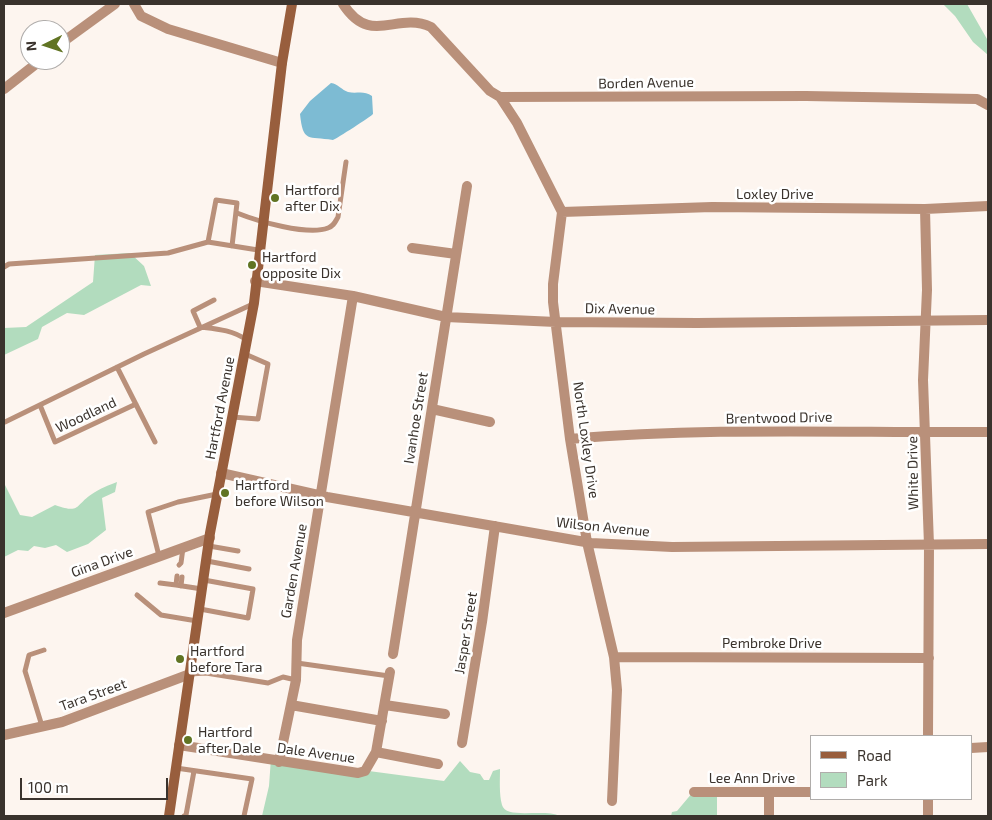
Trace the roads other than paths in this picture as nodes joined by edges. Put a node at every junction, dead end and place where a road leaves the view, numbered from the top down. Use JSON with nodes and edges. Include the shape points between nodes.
{"nodes":[{"id":1,"x":115,"y":4,"type":"edge"},
{"id":2,"x":134,"y":4,"type":"edge"},
{"id":3,"x":292,"y":4,"type":"edge"},
{"id":4,"x":343,"y":4,"type":"edge"},
{"id":5,"x":70,"y":37,"type":"edge"},
{"id":6,"x":282,"y":63,"type":"junction"},
{"id":7,"x":28,"y":70,"type":"edge"},
{"id":8,"x":4,"y":89,"type":"edge"},
{"id":9,"x":500,"y":97,"type":"junction"},
{"id":10,"x":988,"y":105,"type":"edge"},
{"id":11,"x":346,"y":162,"type":"dead end"},
{"id":12,"x":467,"y":186,"type":"dead end"},
{"id":13,"x":988,"y":206,"type":"edge"},
{"id":14,"x":925,"y":209,"type":"junction"},
{"id":15,"x":562,"y":212,"type":"junction"},
{"id":16,"x":237,"y":213,"type":"junction"},
{"id":17,"x":262,"y":223,"type":"junction"},
{"id":18,"x":208,"y":242,"type":"junction"},
{"id":19,"x":232,"y":246,"type":"junction"},
{"id":20,"x":412,"y":248,"type":"dead end"},
{"id":21,"x":258,"y":250,"type":"junction"},
{"id":22,"x":456,"y":254,"type":"junction"},
{"id":23,"x":4,"y":267,"type":"edge"},
{"id":24,"x":255,"y":281,"type":"junction"},
{"id":25,"x":353,"y":296,"type":"junction"},
{"id":26,"x":214,"y":300,"type":"dead end"},
{"id":27,"x":254,"y":303,"type":"junction"},
{"id":28,"x":446,"y":317,"type":"junction"},
{"id":29,"x":988,"y":320,"type":"edge"},
{"id":30,"x":924,"y":321,"type":"junction"},
{"id":31,"x":556,"y":322,"type":"junction"},
{"id":32,"x":200,"y":328,"type":"junction"},
{"id":33,"x":247,"y":341,"type":"junction"},
{"id":34,"x":245,"y":354,"type":"junction"},
{"id":35,"x":117,"y":367,"type":"junction"},
{"id":36,"x":136,"y":404,"type":"junction"},
{"id":37,"x":40,"y":405,"type":"junction"},
{"id":38,"x":432,"y":409,"type":"junction"},
{"id":39,"x":232,"y":418,"type":"junction"},
{"id":40,"x":5,"y":422,"type":"dead end"},
{"id":41,"x":490,"y":422,"type":"dead end"},
{"id":42,"x":926,"y":432,"type":"junction"},
{"id":43,"x":988,"y":432,"type":"edge"},
{"id":44,"x":570,"y":439,"type":"junction"},
{"id":45,"x":155,"y":442,"type":"dead end"},
{"id":46,"x":221,"y":473,"type":"junction"},
{"id":47,"x":218,"y":493,"type":"junction"},
{"id":48,"x":321,"y":495,"type":"junction"},
{"id":49,"x":415,"y":512,"type":"junction"},
{"id":50,"x":495,"y":526,"type":"junction"},
{"id":51,"x":209,"y":542,"type":"junction"},
{"id":52,"x":587,"y":542,"type":"junction"},
{"id":53,"x":988,"y":544,"type":"edge"},
{"id":54,"x":929,"y":545,"type":"junction"},
{"id":55,"x":183,"y":547,"type":"junction"},
{"id":56,"x":238,"y":551,"type":"dead end"},
{"id":57,"x":159,"y":556,"type":"junction"},
{"id":58,"x":207,"y":561,"type":"junction"},
{"id":59,"x":181,"y":565,"type":"dead end"},
{"id":60,"x":249,"y":569,"type":"dead end"},
{"id":61,"x":180,"y":577,"type":"dead end"},
{"id":62,"x":160,"y":583,"type":"dead end"},
{"id":63,"x":203,"y":584,"type":"junction"},
{"id":64,"x":179,"y":586,"type":"junction"},
{"id":65,"x":137,"y":595,"type":"dead end"},
{"id":66,"x":200,"y":609,"type":"junction"},
{"id":67,"x":4,"y":613,"type":"edge"},
{"id":68,"x":198,"y":621,"type":"junction"},
{"id":69,"x":44,"y":650,"type":"dead end"},
{"id":70,"x":393,"y":654,"type":"dead end"},
{"id":71,"x":614,"y":657,"type":"junction"},
{"id":72,"x":929,"y":658,"type":"junction"},
{"id":73,"x":296,"y":663,"type":"junction"},
{"id":74,"x":190,"y":674,"type":"junction"},
{"id":75,"x":390,"y":674,"type":"joint"},
{"id":76,"x":296,"y":680,"type":"junction"},
{"id":77,"x":385,"y":704,"type":"junction"},
{"id":78,"x":292,"y":705,"type":"junction"},
{"id":79,"x":445,"y":714,"type":"dead end"},
{"id":80,"x":382,"y":721,"type":"junction"},
{"id":81,"x":42,"y":727,"type":"junction"},
{"id":82,"x":4,"y":735,"type":"edge"},
{"id":83,"x":928,"y":735,"type":"edge"},
{"id":84,"x":462,"y":744,"type":"dead end"},
{"id":85,"x":179,"y":745,"type":"junction"},
{"id":86,"x":988,"y":747,"type":"edge"},
{"id":87,"x":972,"y":748,"type":"edge"},
{"id":88,"x":376,"y":752,"type":"junction"},
{"id":89,"x":279,"y":762,"type":"junction"},
{"id":90,"x":438,"y":764,"type":"dead end"},
{"id":91,"x":176,"y":768,"type":"junction"},
{"id":92,"x":194,"y":771,"type":"junction"},
{"id":93,"x":694,"y":792,"type":"dead end"},
{"id":94,"x":810,"y":792,"type":"edge"},
{"id":95,"x":769,"y":793,"type":"junction"},
{"id":96,"x":928,"y":800,"type":"edge"},
{"id":97,"x":612,"y":801,"type":"dead end"},
{"id":98,"x":169,"y":816,"type":"edge"},
{"id":99,"x":184,"y":816,"type":"edge"},
{"id":100,"x":244,"y":816,"type":"edge"},
{"id":101,"x":769,"y":816,"type":"edge"},
{"id":102,"x":928,"y":816,"type":"edge"}],
"edges":[{"from":1,"to":5,"type":"street"},
{"from":2,"to":6,"type":"street","via":[[141,16],[168,29]]},
{"from":3,"to":6,"type":"main road","name":"Hartford Avenue"},
{"from":4,"to":9,"type":"street","via":[[361,24],[423,23],[431,27],[490,91]]},
{"from":6,"to":17,"type":"main road","name":"Hartford Avenue"},
{"from":7,"to":8,"type":"street"},
{"from":9,"to":10,"type":"street","name":"Borden Avenue","via":[[881,97],[977,99]]},
{"from":9,"to":15,"type":"street","via":[[517,123]]},
{"from":11,"to":17,"type":"lane","via":[[338,217],[329,228],[318,230]]},
{"from":12,"to":22,"type":"street","name":"Ivanhoe Street"},
{"from":13,"to":14,"type":"street","name":"Loxley Drive"},
{"from":14,"to":15,"type":"street","name":"Loxley Drive","via":[[712,207]]},
{"from":14,"to":30,"type":"street","name":"White Drive"},
{"from":15,"to":31,"type":"street","name":"North Loxley Drive","via":[[553,284]]},
{"from":16,"to":17,"type":"lane"},
{"from":16,"to":18,"type":"lane","via":[[237,203],[216,200]]},
{"from":16,"to":19,"type":"lane"},
{"from":17,"to":21,"type":"main road","name":"Hartford Avenue"},
{"from":18,"to":19,"type":"lane"},
{"from":18,"to":23,"type":"lane","via":[[168,253],[9,264]]},
{"from":19,"to":21,"type":"lane"},
{"from":20,"to":22,"type":"street"},
{"from":21,"to":24,"type":"main road","name":"Hartford Avenue"},
{"from":22,"to":28,"type":"street","name":"Ivanhoe Street"},
{"from":24,"to":25,"type":"street","name":"Dix Avenue"},
{"from":24,"to":27,"type":"main road","name":"Hartford Avenue"},
{"from":25,"to":28,"type":"street","name":"Dix Avenue"},
{"from":25,"to":48,"type":"street","name":"Garden Avenue"},
{"from":26,"to":32,"type":"lane","via":[[193,311]]},
{"from":27,"to":32,"type":"lane","name":"Woodland"},
{"from":27,"to":33,"type":"main road","name":"Hartford Avenue"},
{"from":28,"to":31,"type":"street","name":"Dix Avenue"},
{"from":28,"to":38,"type":"street","name":"Ivanhoe Street"},
{"from":29,"to":30,"type":"street","name":"Dix Avenue"},
{"from":30,"to":31,"type":"street","name":"Dix Avenue"},
{"from":30,"to":42,"type":"street","name":"White Drive"},
{"from":31,"to":44,"type":"street","name":"North Loxley Drive"},
{"from":32,"to":33,"type":"lane","name":"Woodland","via":[[223,329]]},
{"from":32,"to":35,"type":"lane","name":"Woodland"},
{"from":33,"to":34,"type":"main road","name":"Hartford Avenue"},
{"from":34,"to":39,"type":"main road","name":"Hartford Avenue"},
{"from":34,"to":39,"type":"lane","via":[[268,364],[258,420]]},
{"from":35,"to":36,"type":"lane","name":"Woodland"},
{"from":35,"to":37,"type":"lane","name":"Woodland"},
{"from":36,"to":37,"type":"lane","name":"Woodland","via":[[55,442]]},
{"from":36,"to":45,"type":"lane","name":"Woodland"},
{"from":37,"to":40,"type":"lane","name":"Woodland"},
{"from":38,"to":41,"type":"street"},
{"from":38,"to":49,"type":"street","name":"Ivanhoe Street"},
{"from":39,"to":46,"type":"main road","name":"Hartford Avenue"},
{"from":42,"to":43,"type":"street","name":"Brentwood Drive"},
{"from":42,"to":44,"type":"street","name":"Brentwood Drive","via":[[629,434]]},
{"from":42,"to":54,"type":"street","name":"White Drive"},
{"from":44,"to":52,"type":"street","name":"North Loxley Drive"},
{"from":46,"to":47,"type":"main road","name":"Hartford Avenue"},
{"from":46,"to":48,"type":"street","name":"Wilson Avenue"},
{"from":47,"to":51,"type":"main road","name":"Hartford Avenue"},
{"from":47,"to":57,"type":"lane","via":[[148,512]]},
{"from":48,"to":49,"type":"street","name":"Wilson Avenue"},
{"from":48,"to":73,"type":"street","name":"Garden Avenue"},
{"from":49,"to":50,"type":"street","name":"Wilson Avenue"},
{"from":49,"to":70,"type":"street","name":"Ivanhoe Street"},
{"from":50,"to":52,"type":"street","name":"Wilson Avenue"},
{"from":50,"to":84,"type":"street","name":"Jasper Street"},
{"from":51,"to":55,"type":"street","name":"Gina Drive"},
{"from":51,"to":56,"type":"lane"},
{"from":51,"to":58,"type":"main road","name":"Hartford Avenue"},
{"from":52,"to":54,"type":"street","name":"Wilson Avenue","via":[[672,547]]},
{"from":52,"to":71,"type":"street","name":"North Loxley Drive"},
{"from":53,"to":54,"type":"street","name":"Wilson Avenue"},
{"from":54,"to":72,"type":"street","name":"White Drive"},
{"from":55,"to":57,"type":"street","name":"Gina Drive"},
{"from":55,"to":59,"type":"lane"},
{"from":57,"to":67,"type":"street","name":"Gina Drive"},
{"from":58,"to":60,"type":"lane"},
{"from":58,"to":63,"type":"main road","name":"Hartford Avenue"},
{"from":61,"to":64,"type":"lane"},
{"from":62,"to":64,"type":"lane"},
{"from":63,"to":64,"type":"lane"},
{"from":63,"to":66,"type":"main road","name":"Hartford Avenue"},
{"from":63,"to":66,"type":"lane","via":[[253,589],[248,618]]},
{"from":65,"to":68,"type":"lane","via":[[161,615]]},
{"from":66,"to":68,"type":"main road","name":"Hartford Avenue"},
{"from":68,"to":74,"type":"main road","name":"Hartford Avenue"},
{"from":69,"to":81,"type":"lane","via":[[28,655],[24,670]]},
{"from":71,"to":72,"type":"street","name":"Pembroke Drive"},
{"from":71,"to":97,"type":"street","name":"North Loxley Drive","via":[[617,690]]},
{"from":72,"to":83,"type":"street","name":"White Drive"},
{"from":73,"to":75,"type":"lane"},
{"from":73,"to":76,"type":"street","name":"Garden Avenue"},
{"from":74,"to":76,"type":"lane","via":[[206,673],[268,683],[283,677]]},
{"from":74,"to":81,"type":"street","name":"Tara Street"},
{"from":74,"to":85,"type":"main road","name":"Hartford Avenue"},
{"from":75,"to":77,"type":"street"},
{"from":76,"to":78,"type":"street","name":"Garden Avenue"},
{"from":77,"to":79,"type":"street"},
{"from":77,"to":80,"type":"street"},
{"from":78,"to":80,"type":"street"},
{"from":78,"to":89,"type":"street","name":"Garden Avenue"},
{"from":80,"to":88,"type":"street"},
{"from":81,"to":82,"type":"street","name":"Tara Street"},
{"from":85,"to":89,"type":"street","name":"Dale Avenue"},
{"from":85,"to":91,"type":"main road","name":"Hartford Avenue"},
{"from":86,"to":87,"type":"street"},
{"from":88,"to":89,"type":"street","name":"Dale Avenue","via":[[365,771],[358,773]]},
{"from":88,"to":90,"type":"street","name":"Dale Avenue"},
{"from":91,"to":92,"type":"lane"},
{"from":91,"to":98,"type":"main road","name":"Hartford Avenue"},
{"from":92,"to":99,"type":"lane"},
{"from":92,"to":100,"type":"lane","via":[[252,779]]},
{"from":93,"to":95,"type":"street","name":"Lee Ann Drive"},
{"from":94,"to":95,"type":"street","name":"Lee Ann Drive"},
{"from":95,"to":101,"type":"street"},
{"from":96,"to":102,"type":"street"}]}
